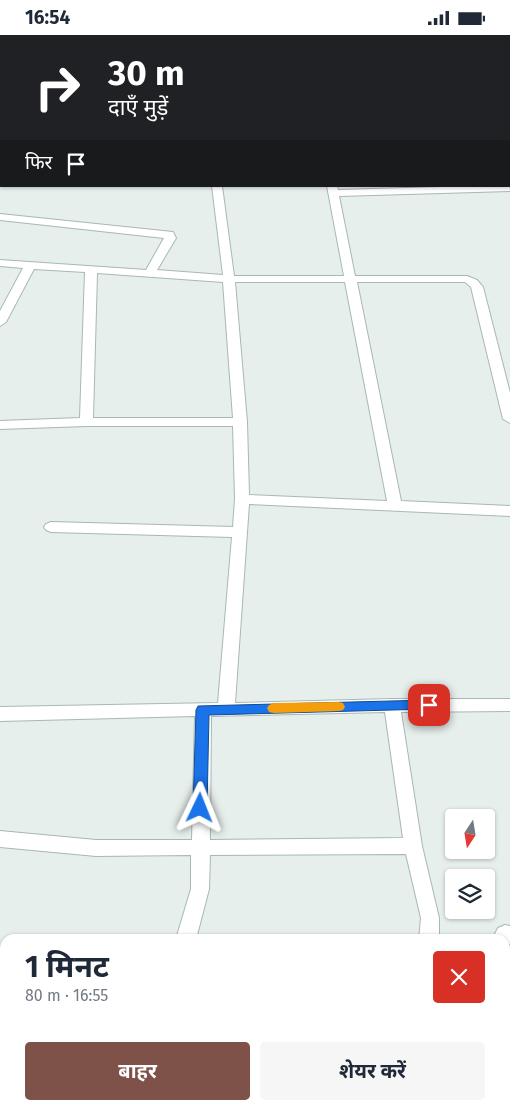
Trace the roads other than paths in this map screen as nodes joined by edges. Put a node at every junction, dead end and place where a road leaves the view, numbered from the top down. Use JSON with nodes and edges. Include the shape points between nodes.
{"nodes":[{"id":1,"x":217,"y":187,"type":"edge"},
{"id":2,"x":465,"y":188,"type":"edge"},
{"id":3,"x":510,"y":188,"type":"edge"},
{"id":4,"x":332,"y":190,"type":"edge"},
{"id":5,"x":0,"y":217,"type":"edge"},
{"id":6,"x":0,"y":263,"type":"edge"},
{"id":7,"x":30,"y":266,"type":"junction"},
{"id":8,"x":91,"y":270,"type":"junction"},
{"id":9,"x":149,"y":274,"type":"junction"},
{"id":10,"x":229,"y":279,"type":"junction"},
{"id":11,"x":349,"y":279,"type":"junction"},
{"id":12,"x":0,"y":322,"type":"edge"},
{"id":13,"x":509,"y":411,"type":"edge"},
{"id":14,"x":86,"y":422,"type":"junction"},
{"id":15,"x":240,"y":422,"type":"junction"},
{"id":16,"x":0,"y":425,"type":"edge"},
{"id":17,"x":242,"y":499,"type":"junction"},
{"id":18,"x":395,"y":506,"type":"junction"},
{"id":19,"x":510,"y":511,"type":"edge"},
{"id":20,"x":51,"y":527,"type":"dead end"},
{"id":21,"x":240,"y":532,"type":"junction"},
{"id":22,"x":392,"y":705,"type":"junction"},
{"id":23,"x":510,"y":705,"type":"edge"},
{"id":24,"x":226,"y":709,"type":"junction"},
{"id":25,"x":203,"y":710,"type":"junction"},
{"id":26,"x":0,"y":714,"type":"edge"},
{"id":27,"x":0,"y":839,"type":"edge"},
{"id":28,"x":413,"y":846,"type":"junction"},
{"id":29,"x":199,"y":847,"type":"junction"},
{"id":30,"x":187,"y":934,"type":"edge"},
{"id":31,"x":430,"y":934,"type":"edge"}],
"edges":[{"from":1,"to":10,"type":"street"},
{"from":2,"to":3,"type":"street"},
{"from":2,"to":4,"type":"street"},
{"from":4,"to":11,"type":"street"},
{"from":5,"to":9,"type":"street","via":[[169,234],[170,239]]},
{"from":6,"to":7,"type":"street"},
{"from":7,"to":8,"type":"street"},
{"from":7,"to":12,"type":"street"},
{"from":8,"to":9,"type":"street"},
{"from":8,"to":14,"type":"street"},
{"from":9,"to":10,"type":"street"},
{"from":10,"to":11,"type":"street"},
{"from":10,"to":15,"type":"street"},
{"from":11,"to":13,"type":"street","via":[[456,278],[473,282],[477,287]]},
{"from":11,"to":18,"type":"street"},
{"from":14,"to":15,"type":"street"},
{"from":14,"to":16,"type":"street"},
{"from":15,"to":17,"type":"street"},
{"from":17,"to":18,"type":"street"},
{"from":17,"to":21,"type":"street"},
{"from":18,"to":19,"type":"street"},
{"from":20,"to":21,"type":"street"},
{"from":21,"to":24,"type":"street"},
{"from":22,"to":23,"type":"street"},
{"from":22,"to":24,"type":"street"},
{"from":22,"to":28,"type":"street"},
{"from":24,"to":25,"type":"street"},
{"from":25,"to":26,"type":"street"},
{"from":25,"to":29,"type":"street"},
{"from":27,"to":29,"type":"street","via":[[96,848]]},
{"from":28,"to":29,"type":"street"},
{"from":28,"to":31,"type":"street","via":[[430,918]]},
{"from":29,"to":30,"type":"street","via":[[200,889]]}]}
